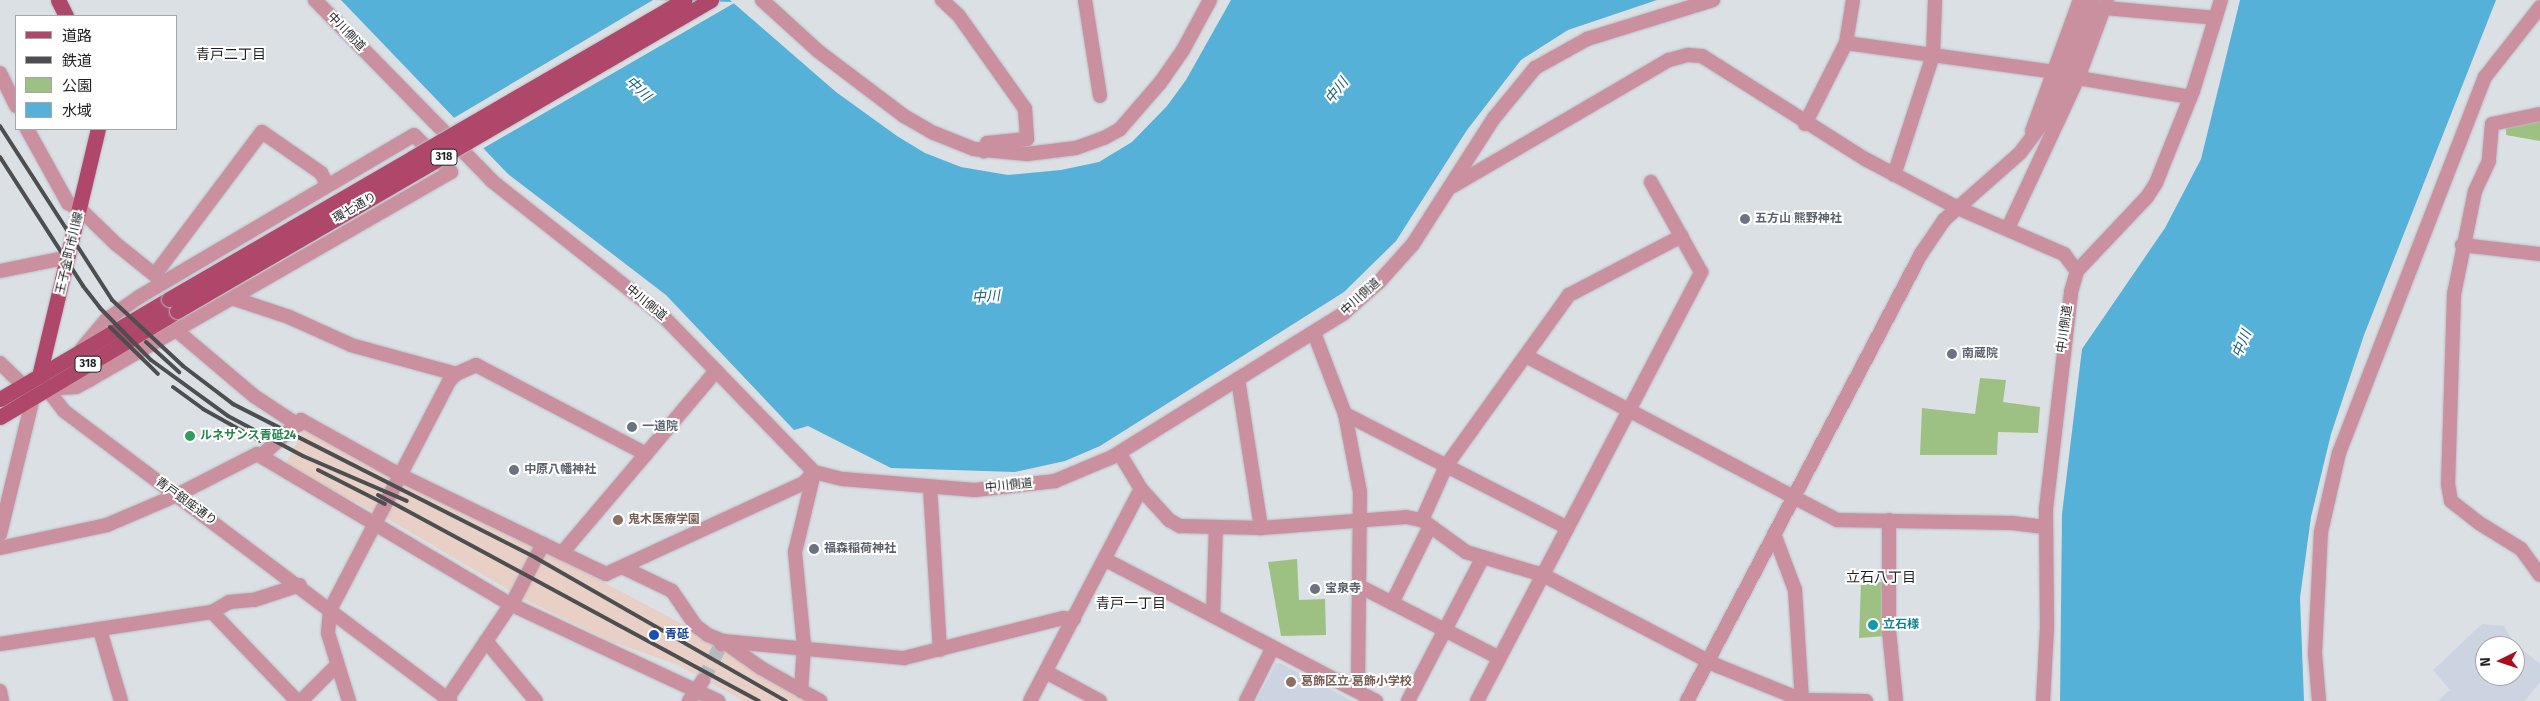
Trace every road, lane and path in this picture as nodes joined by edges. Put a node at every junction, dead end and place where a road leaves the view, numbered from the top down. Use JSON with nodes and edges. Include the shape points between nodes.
{"nodes":[{"id":1,"x":58,"y":0,"type":"edge"},
{"id":2,"x":315,"y":0,"type":"edge"},
{"id":3,"x":684,"y":0,"type":"edge"},
{"id":4,"x":711,"y":0,"type":"edge"},
{"id":5,"x":762,"y":0,"type":"edge"},
{"id":6,"x":942,"y":0,"type":"edge"},
{"id":7,"x":1085,"y":0,"type":"edge"},
{"id":8,"x":1210,"y":0,"type":"edge"},
{"id":9,"x":1713,"y":0,"type":"edge"},
{"id":10,"x":1853,"y":0,"type":"edge"},
{"id":11,"x":1935,"y":0,"type":"edge"},
{"id":12,"x":2080,"y":0,"type":"edge"},
{"id":13,"x":2092,"y":0,"type":"edge"},
{"id":14,"x":2221,"y":0,"type":"edge"},
{"id":15,"x":2106,"y":4,"type":"edge"},
{"id":16,"x":2540,"y":7,"type":"edge"},
{"id":17,"x":66,"y":15,"type":"edge"},
{"id":18,"x":2216,"y":18,"type":"junction"},
{"id":19,"x":1846,"y":43,"type":"junction"},
{"id":20,"x":1933,"y":55,"type":"junction"},
{"id":21,"x":0,"y":72,"type":"edge"},
{"id":22,"x":2054,"y":72,"type":"junction"},
{"id":23,"x":2078,"y":78,"type":"junction"},
{"id":24,"x":1100,"y":96,"type":"dead end"},
{"id":25,"x":2190,"y":97,"type":"junction"},
{"id":26,"x":15,"y":104,"type":"edge"},
{"id":27,"x":2540,"y":114,"type":"edge"},
{"id":28,"x":1805,"y":124,"type":"junction"},
{"id":29,"x":28,"y":130,"type":"edge"},
{"id":30,"x":98,"y":130,"type":"edge"},
{"id":31,"x":2028,"y":144,"type":"junction"},
{"id":32,"x":984,"y":152,"type":"junction"},
{"id":33,"x":1894,"y":175,"type":"junction"},
{"id":34,"x":1652,"y":182,"type":"dead end"},
{"id":35,"x":327,"y":184,"type":"junction"},
{"id":36,"x":1452,"y":186,"type":"junction"},
{"id":37,"x":1958,"y":208,"type":"junction"},
{"id":38,"x":80,"y":210,"type":"junction"},
{"id":39,"x":2008,"y":228,"type":"junction"},
{"id":40,"x":1682,"y":236,"type":"junction"},
{"id":41,"x":2462,"y":245,"type":"junction"},
{"id":42,"x":2540,"y":254,"type":"edge"},
{"id":43,"x":69,"y":257,"type":"junction"},
{"id":44,"x":2077,"y":270,"type":"junction"},
{"id":45,"x":0,"y":271,"type":"edge"},
{"id":46,"x":159,"y":278,"type":"junction"},
{"id":47,"x":235,"y":299,"type":"junction"},
{"id":48,"x":173,"y":305,"type":"junction"},
{"id":49,"x":176,"y":330,"type":"junction"},
{"id":50,"x":1314,"y":333,"type":"junction"},
{"id":51,"x":81,"y":351,"type":"junction"},
{"id":52,"x":1526,"y":356,"type":"junction"},
{"id":53,"x":0,"y":364,"type":"edge"},
{"id":54,"x":716,"y":371,"type":"junction"},
{"id":55,"x":456,"y":374,"type":"junction"},
{"id":56,"x":1238,"y":379,"type":"junction"},
{"id":57,"x":36,"y":387,"type":"junction"},
{"id":58,"x":0,"y":399,"type":"edge"},
{"id":59,"x":1630,"y":408,"type":"junction"},
{"id":60,"x":1345,"y":414,"type":"junction"},
{"id":61,"x":0,"y":418,"type":"edge"},
{"id":62,"x":297,"y":426,"type":"junction"},
{"id":63,"x":263,"y":454,"type":"junction"},
{"id":64,"x":646,"y":454,"type":"junction"},
{"id":65,"x":1120,"y":454,"type":"junction"},
{"id":66,"x":1446,"y":466,"type":"junction"},
{"id":67,"x":814,"y":472,"type":"junction"},
{"id":68,"x":402,"y":476,"type":"junction"},
{"id":69,"x":930,"y":487,"type":"junction"},
{"id":70,"x":1141,"y":489,"type":"junction"},
{"id":71,"x":177,"y":495,"type":"junction"},
{"id":72,"x":1794,"y":496,"type":"junction"},
{"id":73,"x":1889,"y":520,"type":"junction"},
{"id":74,"x":1362,"y":521,"type":"junction"},
{"id":75,"x":376,"y":522,"type":"junction"},
{"id":76,"x":1426,"y":523,"type":"junction"},
{"id":77,"x":1216,"y":527,"type":"junction"},
{"id":78,"x":2045,"y":527,"type":"junction"},
{"id":79,"x":1261,"y":528,"type":"junction"},
{"id":80,"x":1568,"y":528,"type":"junction"},
{"id":81,"x":0,"y":534,"type":"edge"},
{"id":82,"x":1774,"y":534,"type":"junction"},
{"id":83,"x":543,"y":544,"type":"junction"},
{"id":84,"x":0,"y":548,"type":"edge"},
{"id":85,"x":562,"y":553,"type":"junction"},
{"id":86,"x":1483,"y":557,"type":"junction"},
{"id":87,"x":1106,"y":560,"type":"junction"},
{"id":88,"x":622,"y":567,"type":"junction"},
{"id":89,"x":1543,"y":575,"type":"junction"},
{"id":90,"x":2540,"y":575,"type":"edge"},
{"id":91,"x":300,"y":586,"type":"junction"},
{"id":92,"x":1361,"y":587,"type":"junction"},
{"id":93,"x":1392,"y":603,"type":"junction"},
{"id":94,"x":510,"y":604,"type":"junction"},
{"id":95,"x":212,"y":612,"type":"junction"},
{"id":96,"x":332,"y":613,"type":"junction"},
{"id":97,"x":1213,"y":616,"type":"junction"},
{"id":98,"x":1074,"y":619,"type":"junction"},
{"id":99,"x":100,"y":630,"type":"junction"},
{"id":100,"x":1444,"y":630,"type":"junction"},
{"id":101,"x":486,"y":641,"type":"junction"},
{"id":102,"x":722,"y":643,"type":"junction"},
{"id":103,"x":0,"y":644,"type":"edge"},
{"id":104,"x":804,"y":646,"type":"junction"},
{"id":105,"x":1273,"y":647,"type":"junction"},
{"id":106,"x":940,"y":650,"type":"junction"},
{"id":107,"x":1499,"y":658,"type":"junction"},
{"id":108,"x":1708,"y":662,"type":"junction"},
{"id":109,"x":336,"y":666,"type":"junction"},
{"id":110,"x":1046,"y":672,"type":"junction"},
{"id":111,"x":696,"y":690,"type":"edge"},
{"id":112,"x":0,"y":691,"type":"edge"},
{"id":113,"x":801,"y":691,"type":"junction"},
{"id":114,"x":1358,"y":691,"type":"junction"},
{"id":115,"x":449,"y":700,"type":"edge"},
{"id":116,"x":1802,"y":700,"type":"edge"},
{"id":117,"x":2,"y":701,"type":"edge"},
{"id":118,"x":121,"y":701,"type":"edge"},
{"id":119,"x":296,"y":701,"type":"edge"},
{"id":120,"x":301,"y":701,"type":"edge"},
{"id":121,"x":349,"y":701,"type":"edge"},
{"id":122,"x":536,"y":701,"type":"edge"},
{"id":123,"x":718,"y":701,"type":"edge"},
{"id":124,"x":820,"y":701,"type":"edge"},
{"id":125,"x":1030,"y":701,"type":"edge"},
{"id":126,"x":1100,"y":701,"type":"edge"},
{"id":127,"x":1246,"y":701,"type":"edge"},
{"id":128,"x":1376,"y":701,"type":"edge"},
{"id":129,"x":1408,"y":701,"type":"edge"},
{"id":130,"x":1477,"y":701,"type":"edge"},
{"id":131,"x":1687,"y":701,"type":"edge"},
{"id":132,"x":1866,"y":701,"type":"edge"},
{"id":133,"x":1896,"y":701,"type":"edge"},
{"id":134,"x":2043,"y":701,"type":"edge"},
{"id":135,"x":2319,"y":701,"type":"edge"}],
"edges":[{"from":1,"to":17,"type":"main road"},
{"from":2,"to":54,"type":"street","name":"中川側道","via":[[492,181],[663,316]]},
{"from":3,"to":48,"type":"main road","name":"環七通り","number":"318","bridge":true},
{"from":4,"to":48,"type":"main road","name":"環七通り","number":"318","bridge":true},
{"from":5,"to":32,"type":"street","via":[[818,51],[878,98],[934,133]]},
{"from":6,"to":32,"type":"street","via":[[959,16],[1025,109],[1027,139],[987,143]]},
{"from":7,"to":24,"type":"street"},
{"from":8,"to":32,"type":"street","via":[[1184,50],[1136,112],[1115,132],[1093,143],[1060,151]]},
{"from":9,"to":36,"type":"street","name":"中川側道","via":[[1587,39],[1535,68],[1494,118]]},
{"from":10,"to":19,"type":"street"},
{"from":11,"to":20,"type":"street"},
{"from":12,"to":22,"type":"street"},
{"from":13,"to":31,"type":"street","via":[[2082,35],[2054,102]]},
{"from":14,"to":18,"type":"street"},
{"from":15,"to":18,"type":"street"},
{"from":15,"to":23,"type":"street"},
{"from":16,"to":135,"type":"street","via":[[2485,77],[2339,453],[2321,532],[2315,653]]},
{"from":18,"to":25,"type":"street"},
{"from":19,"to":20,"type":"street"},
{"from":19,"to":28,"type":"street"},
{"from":20,"to":22,"type":"street"},
{"from":20,"to":33,"type":"street"},
{"from":21,"to":26,"type":"street"},
{"from":22,"to":31,"type":"street"},
{"from":23,"to":25,"type":"street"},
{"from":23,"to":39,"type":"street"},
{"from":25,"to":44,"type":"street","via":[[2147,196]]},
{"from":27,"to":41,"type":"street","via":[[2492,124],[2489,161],[2476,190]]},
{"from":28,"to":33,"type":"street"},
{"from":28,"to":36,"type":"street","via":[[1716,64],[1702,56],[1688,55],[1670,60]]},
{"from":29,"to":38,"type":"street","via":[[68,203]]},
{"from":30,"to":38,"type":"main road","name":"王子金町市川線"},
{"from":31,"to":37,"type":"street"},
{"from":33,"to":37,"type":"street"},
{"from":34,"to":40,"type":"street"},
{"from":35,"to":46,"type":"street"},
{"from":35,"to":46,"type":"street","via":[[321,173],[262,132]]},
{"from":35,"to":47,"type":"street","via":[[414,135],[451,172]]},
{"from":36,"to":50,"type":"street","name":"中川側道","via":[[1396,264],[1344,313]]},
{"from":37,"to":39,"type":"street"},
{"from":37,"to":72,"type":"street","via":[[1921,254]]},
{"from":38,"to":43,"type":"main road","name":"王子金町市川線"},
{"from":38,"to":46,"type":"street"},
{"from":39,"to":44,"type":"street","via":[[2064,254]]},
{"from":40,"to":52,"type":"street","via":[[1569,295]]},
{"from":40,"to":59,"type":"street","via":[[1701,272]]},
{"from":41,"to":42,"type":"street"},
{"from":41,"to":90,"type":"street","via":[[2454,294],[2448,405],[2451,501],[2479,524],[2521,549]]},
{"from":43,"to":45,"type":"street"},
{"from":43,"to":57,"type":"main road","name":"王子金町市川線"},
{"from":44,"to":78,"type":"street","name":"中川側道","via":[[2064,331]]},
{"from":46,"to":51,"type":"street","via":[[106,320]]},
{"from":47,"to":49,"type":"street"},
{"from":47,"to":55,"type":"street","via":[[289,317],[351,345]]},
{"from":48,"to":51,"type":"main road","name":"環七通り","number":"318"},
{"from":48,"to":57,"type":"main road","name":"環七通り","number":"318"},
{"from":49,"to":57,"type":"street","via":[[76,387]]},
{"from":49,"to":62,"type":"street","via":[[238,384]]},
{"from":50,"to":56,"type":"street","name":"中川側道"},
{"from":50,"to":60,"type":"street"},
{"from":51,"to":57,"type":"main road","name":"環七通り","number":"318"},
{"from":52,"to":59,"type":"street"},
{"from":52,"to":66,"type":"street"},
{"from":53,"to":57,"type":"street","name":"青戸銀座通り"},
{"from":54,"to":64,"type":"street"},
{"from":54,"to":67,"type":"street","name":"中川側道"},
{"from":55,"to":64,"type":"street","via":[[476,365]]},
{"from":55,"to":68,"type":"street","via":[[449,381]]},
{"from":56,"to":65,"type":"street","name":"中川側道"},
{"from":56,"to":79,"type":"street"},
{"from":57,"to":58,"type":"main road","name":"環七通り","number":"318"},
{"from":57,"to":61,"type":"main road","name":"環七通り","number":"318"},
{"from":57,"to":71,"type":"street","name":"青戸銀座通り"},
{"from":57,"to":81,"type":"street"},
{"from":59,"to":72,"type":"street"},
{"from":59,"to":80,"type":"street"},
{"from":60,"to":66,"type":"street"},
{"from":60,"to":74,"type":"street","via":[[1357,468]]},
{"from":62,"to":63,"type":"street"},
{"from":62,"to":68,"type":"street","via":[[301,420]]},
{"from":63,"to":71,"type":"street","via":[[254,454]]},
{"from":63,"to":75,"type":"street"},
{"from":64,"to":85,"type":"street"},
{"from":65,"to":69,"type":"street","name":"中川側道","via":[[1055,481],[975,490]]},
{"from":65,"to":70,"type":"street"},
{"from":66,"to":76,"type":"street"},
{"from":66,"to":80,"type":"street"},
{"from":67,"to":69,"type":"street","name":"中川側道","via":[[843,479]]},
{"from":67,"to":88,"type":"street","via":[[804,483]]},
{"from":67,"to":104,"type":"street","via":[[795,552]]},
{"from":68,"to":75,"type":"street"},
{"from":68,"to":83,"type":"street"},
{"from":69,"to":106,"type":"street"},
{"from":70,"to":77,"type":"street","via":[[1169,520],[1180,526]]},
{"from":70,"to":87,"type":"street"},
{"from":71,"to":84,"type":"street","via":[[106,525]]},
{"from":71,"to":91,"type":"street","name":"青戸銀座通り"},
{"from":72,"to":73,"type":"street","via":[[1837,520]]},
{"from":72,"to":82,"type":"street"},
{"from":73,"to":78,"type":"street"},
{"from":73,"to":133,"type":"street","via":[[1889,631]]},
{"from":74,"to":76,"type":"street","via":[[1406,517]]},
{"from":74,"to":79,"type":"street"},
{"from":74,"to":92,"type":"street"},
{"from":75,"to":94,"type":"street"},
{"from":75,"to":96,"type":"street"},
{"from":76,"to":86,"type":"street","via":[[1466,552]]},
{"from":76,"to":93,"type":"street"},
{"from":77,"to":79,"type":"street"},
{"from":77,"to":97,"type":"street"},
{"from":78,"to":134,"type":"street","name":"中川側道","via":[[2047,628]]},
{"from":80,"to":89,"type":"street"},
{"from":82,"to":108,"type":"street"},
{"from":82,"to":116,"type":"street","via":[[1795,590]]},
{"from":83,"to":85,"type":"street"},
{"from":83,"to":94,"type":"street"},
{"from":85,"to":88,"type":"street","via":[[606,574]]},
{"from":86,"to":89,"type":"street"},
{"from":86,"to":100,"type":"street"},
{"from":87,"to":97,"type":"street"},
{"from":87,"to":98,"type":"street"},
{"from":88,"to":102,"type":"street","via":[[672,591],[696,626]]},
{"from":89,"to":107,"type":"street"},
{"from":89,"to":108,"type":"street"},
{"from":91,"to":95,"type":"street","via":[[254,600],[229,602]]},
{"from":91,"to":96,"type":"street","name":"青戸銀座通り"},
{"from":92,"to":93,"type":"street"},
{"from":92,"to":114,"type":"street"},
{"from":93,"to":100,"type":"street"},
{"from":94,"to":101,"type":"street"},
{"from":94,"to":111,"type":"street"},
{"from":95,"to":99,"type":"street"},
{"from":95,"to":119,"type":"street"},
{"from":96,"to":109,"type":"street","via":[[328,633]]},
{"from":96,"to":115,"type":"street","name":"青戸銀座通り"},
{"from":97,"to":105,"type":"street"},
{"from":98,"to":106,"type":"street","via":[[1063,618]]},
{"from":98,"to":110,"type":"street"},
{"from":99,"to":103,"type":"street"},
{"from":99,"to":118,"type":"street"},
{"from":100,"to":107,"type":"street"},
{"from":100,"to":129,"type":"street"},
{"from":101,"to":115,"type":"street"},
{"from":101,"to":122,"type":"street"},
{"from":102,"to":104,"type":"street"},
{"from":102,"to":113,"type":"street"},
{"from":104,"to":106,"type":"street","via":[[899,658]]},
{"from":104,"to":113,"type":"street"},
{"from":105,"to":114,"type":"street"},
{"from":105,"to":127,"type":"street"},
{"from":107,"to":130,"type":"street"},
{"from":108,"to":116,"type":"street"},
{"from":108,"to":131,"type":"street"},
{"from":109,"to":120,"type":"street"},
{"from":109,"to":121,"type":"street"},
{"from":110,"to":125,"type":"street"},
{"from":110,"to":126,"type":"street"},
{"from":111,"to":123,"type":"street"},
{"from":112,"to":117,"type":"street"},
{"from":113,"to":124,"type":"street"},
{"from":114,"to":128,"type":"street"},
{"from":116,"to":132,"type":"street"}]}
